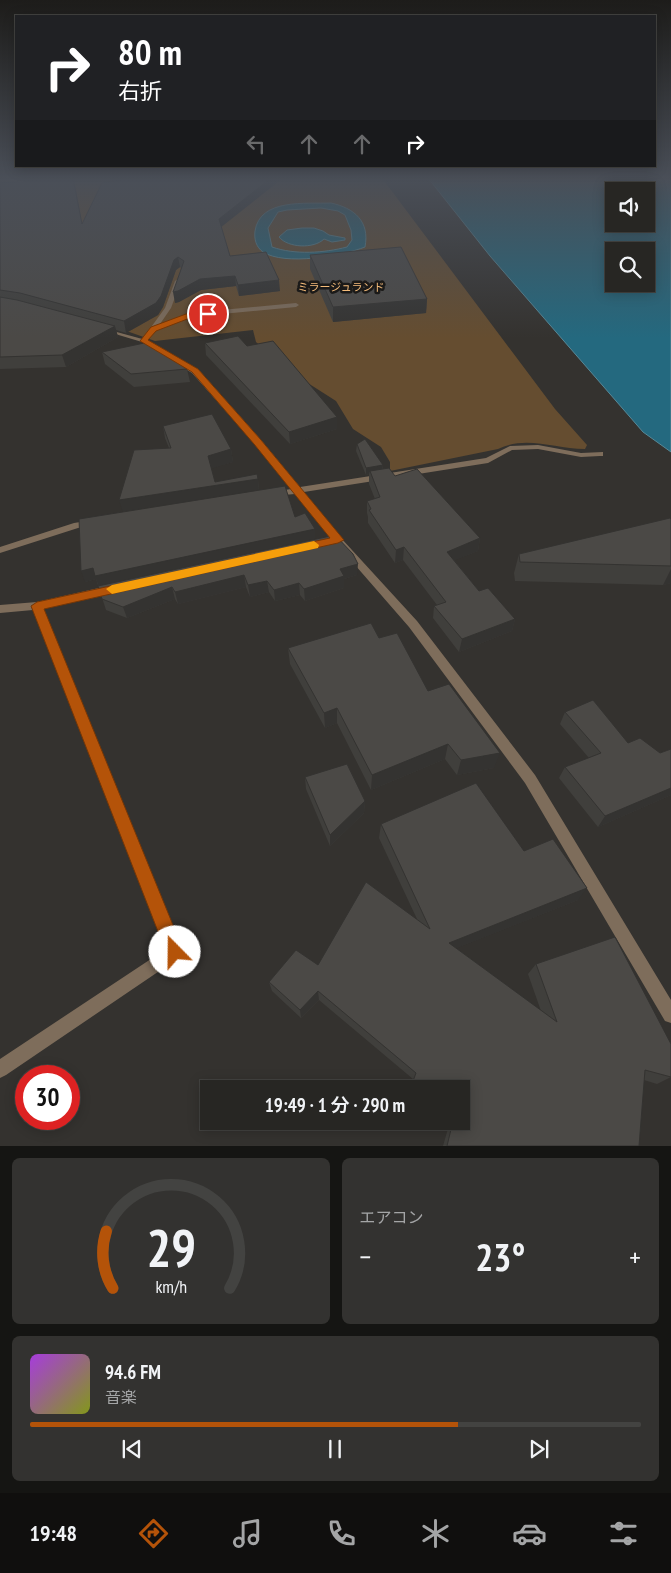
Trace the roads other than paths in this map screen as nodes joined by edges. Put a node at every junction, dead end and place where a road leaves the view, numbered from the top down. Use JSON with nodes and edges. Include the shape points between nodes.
{"nodes":[{"id":1,"x":181,"y":271,"type":"edge"},
{"id":2,"x":296,"y":305,"type":"dead end"},
{"id":3,"x":95,"y":327,"type":"edge"},
{"id":4,"x":153,"y":329,"type":"junction"},
{"id":5,"x":144,"y":341,"type":"junction"},
{"id":6,"x":600,"y":454,"type":"dead end"},
{"id":7,"x":297,"y":490,"type":"junction"},
{"id":8,"x":269,"y":495,"type":"edge"},
{"id":9,"x":106,"y":520,"type":"edge"},
{"id":10,"x":0,"y":550,"type":"edge"},
{"id":11,"x":124,"y":587,"type":"edge"},
{"id":12,"x":37,"y":606,"type":"junction"},
{"id":13,"x":0,"y":609,"type":"edge"},
{"id":14,"x":671,"y":1015,"type":"edge"},
{"id":15,"x":0,"y":1069,"type":"edge"}],
"edges":[{"from":1,"to":4,"type":"street","via":[[168,308]]},
{"from":2,"to":4,"type":"street","via":[[189,316]]},
{"from":3,"to":5,"type":"street"},
{"from":4,"to":5,"type":"street"},
{"from":5,"to":7,"type":"street","via":[[195,371]]},
{"from":6,"to":7,"type":"street","via":[[581,455],[538,447],[510,448],[488,460]]},
{"from":7,"to":8,"type":"street"},
{"from":7,"to":14,"type":"street","via":[[334,541],[413,624],[530,779]]},
{"from":9,"to":10,"type":"street","via":[[77,525]]},
{"from":11,"to":12,"type":"street"},
{"from":12,"to":13,"type":"street"},
{"from":12,"to":15,"type":"street","via":[[175,952]]}]}
